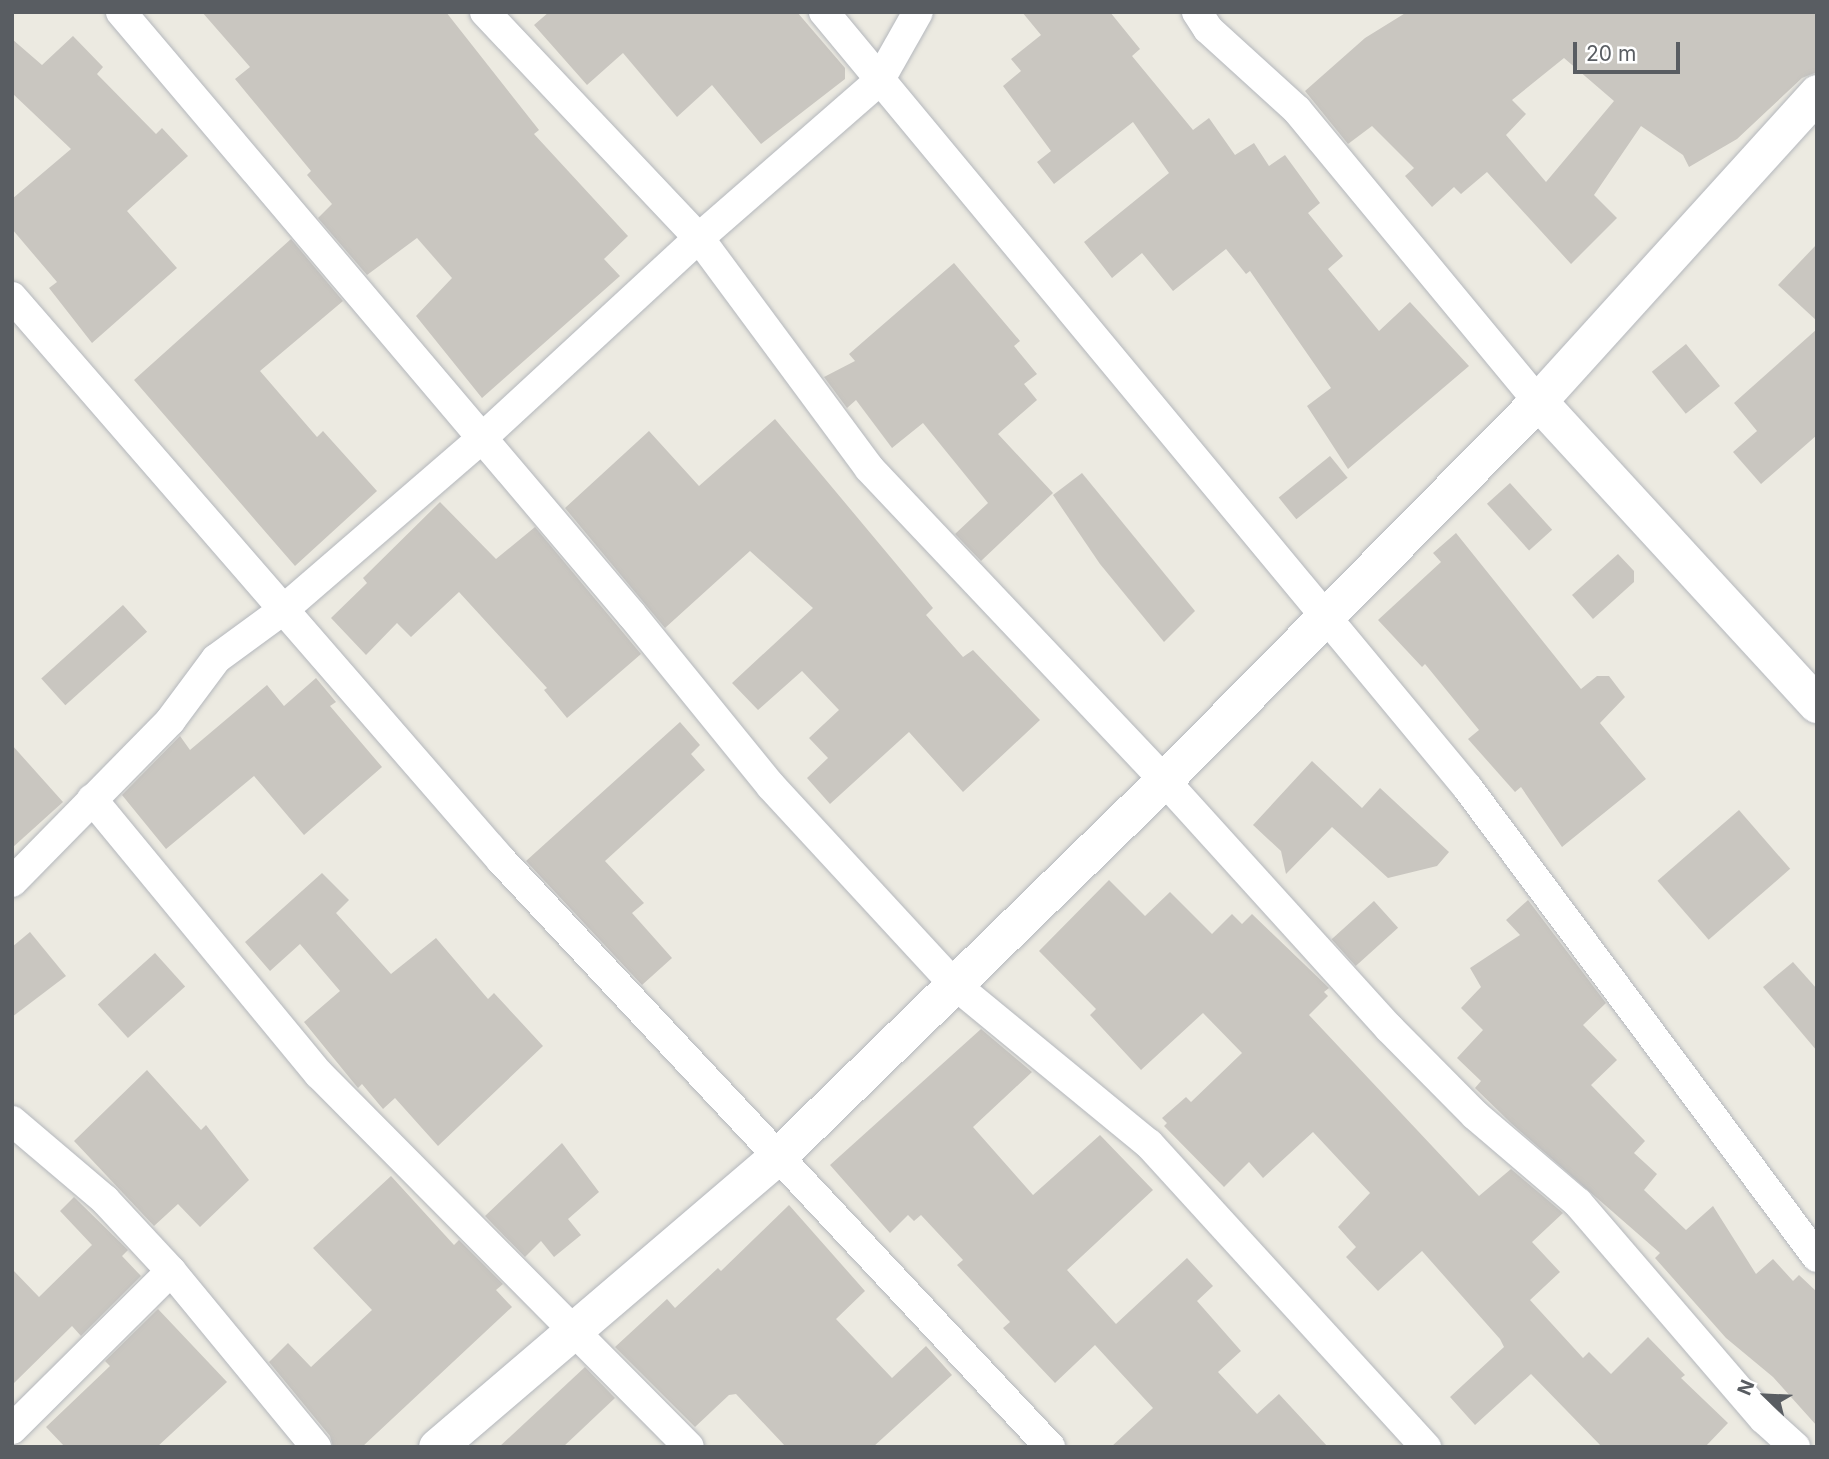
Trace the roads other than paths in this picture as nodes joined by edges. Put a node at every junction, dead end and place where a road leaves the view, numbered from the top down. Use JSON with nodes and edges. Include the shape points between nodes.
{"nodes":[{"id":1,"x":121,"y":12,"type":"edge"},
{"id":2,"x":485,"y":12,"type":"edge"},
{"id":3,"x":824,"y":12,"type":"edge"},
{"id":4,"x":918,"y":12,"type":"edge"},
{"id":5,"x":1197,"y":12,"type":"edge"},
{"id":6,"x":879,"y":81,"type":"junction"},
{"id":7,"x":1812,"y":109,"type":"edge"},
{"id":8,"x":699,"y":238,"type":"junction"},
{"id":9,"x":12,"y":298,"type":"edge"},
{"id":10,"x":1538,"y":401,"type":"junction"},
{"id":11,"x":482,"y":438,"type":"junction"},
{"id":12,"x":283,"y":610,"type":"junction"},
{"id":13,"x":1325,"y":617,"type":"junction"},
{"id":14,"x":1817,"y":704,"type":"edge"},
{"id":15,"x":1164,"y":780,"type":"junction"},
{"id":16,"x":92,"y":799,"type":"junction"},
{"id":17,"x":12,"y":882,"type":"edge"},
{"id":18,"x":954,"y":984,"type":"junction"},
{"id":19,"x":12,"y":1121,"type":"edge"},
{"id":20,"x":778,"y":1156,"type":"junction"},
{"id":21,"x":1817,"y":1257,"type":"edge"},
{"id":22,"x":172,"y":1271,"type":"junction"},
{"id":23,"x":576,"y":1329,"type":"junction"},
{"id":24,"x":12,"y":1429,"type":"edge"},
{"id":25,"x":316,"y":1447,"type":"edge"},
{"id":26,"x":437,"y":1447,"type":"edge"},
{"id":27,"x":689,"y":1447,"type":"edge"},
{"id":28,"x":1050,"y":1447,"type":"edge"},
{"id":29,"x":1426,"y":1447,"type":"edge"},
{"id":30,"x":1795,"y":1447,"type":"edge"}],
"edges":[{"from":1,"to":11,"type":"street"},
{"from":2,"to":8,"type":"street"},
{"from":3,"to":6,"type":"street"},
{"from":4,"to":6,"type":"street"},
{"from":5,"to":10,"type":"street","via":[[1208,29],[1297,110]]},
{"from":6,"to":8,"type":"street"},
{"from":6,"to":13,"type":"street"},
{"from":7,"to":10,"type":"street"},
{"from":8,"to":11,"type":"street"},
{"from":8,"to":15,"type":"street","via":[[869,468]]},
{"from":9,"to":12,"type":"street"},
{"from":10,"to":13,"type":"street"},
{"from":10,"to":14,"type":"street"},
{"from":11,"to":12,"type":"street"},
{"from":11,"to":18,"type":"street","via":[[771,786]]},
{"from":12,"to":16,"type":"street","via":[[216,659],[170,721]]},
{"from":12,"to":20,"type":"street","via":[[501,860]]},
{"from":13,"to":15,"type":"street"},
{"from":13,"to":21,"type":"street","via":[[1467,787]]},
{"from":15,"to":18,"type":"street"},
{"from":15,"to":30,"type":"street","via":[[1389,1028],[1475,1115],[1578,1203],[1764,1419]]},
{"from":16,"to":17,"type":"street"},
{"from":16,"to":23,"type":"street","via":[[319,1074]]},
{"from":18,"to":20,"type":"street"},
{"from":18,"to":29,"type":"street","via":[[1149,1144]]},
{"from":19,"to":22,"type":"street","via":[[106,1200]]},
{"from":20,"to":23,"type":"street"},
{"from":20,"to":28,"type":"street"},
{"from":22,"to":24,"type":"street"},
{"from":22,"to":25,"type":"street"},
{"from":23,"to":26,"type":"street"},
{"from":23,"to":27,"type":"street"}]}
